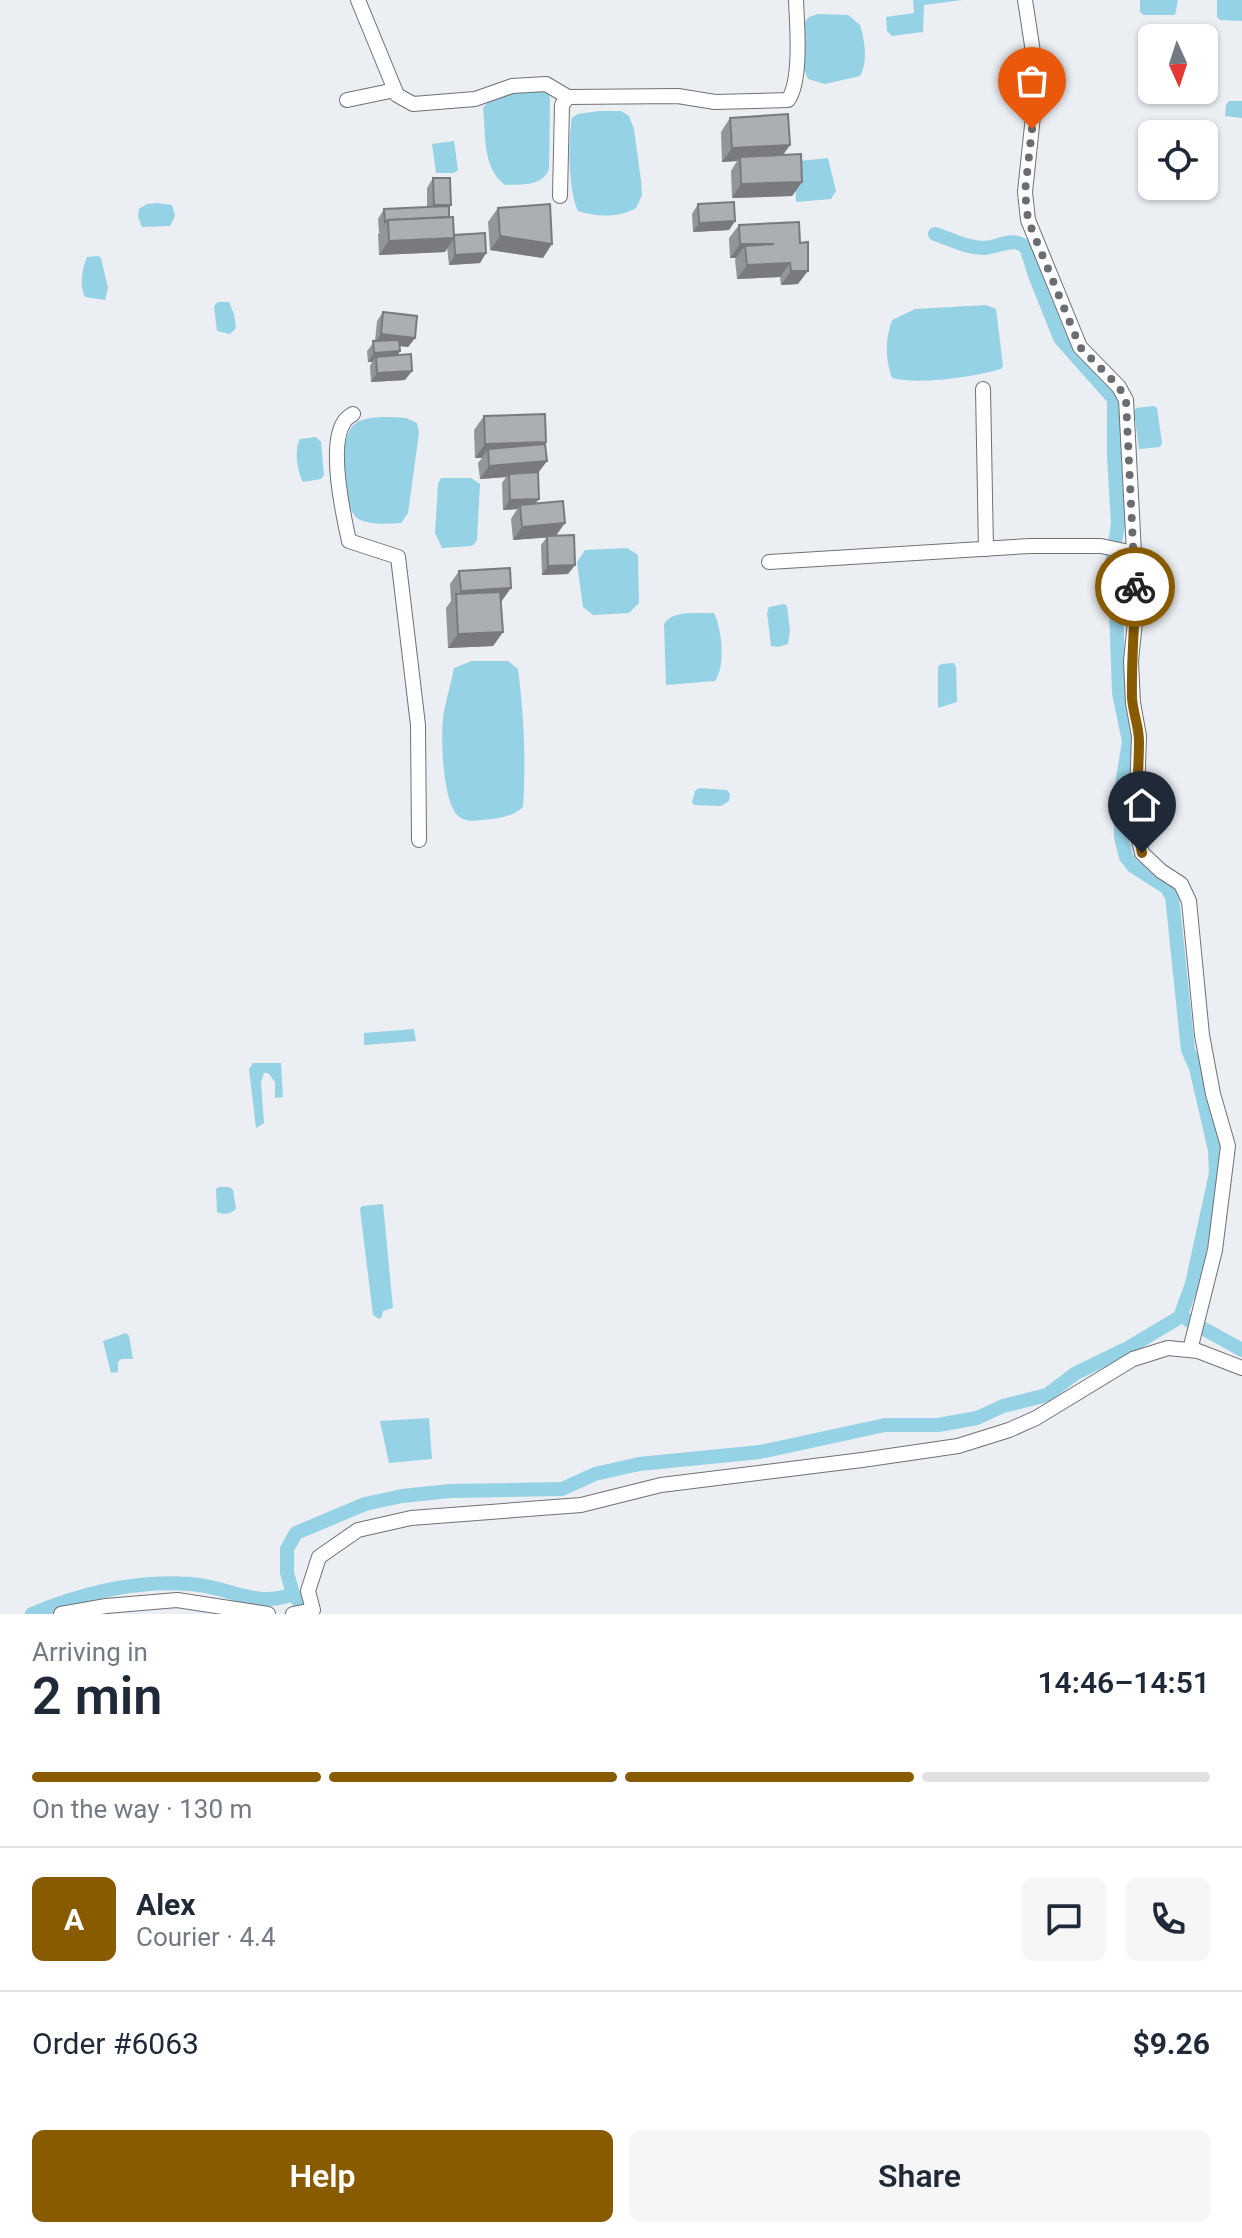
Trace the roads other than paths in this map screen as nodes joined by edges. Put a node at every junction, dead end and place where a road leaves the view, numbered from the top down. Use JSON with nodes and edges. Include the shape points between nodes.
{"nodes":[{"id":1,"x":358,"y":0,"type":"edge"},
{"id":2,"x":796,"y":0,"type":"edge"},
{"id":3,"x":1025,"y":0,"type":"edge"},
{"id":4,"x":395,"y":90,"type":"junction"},
{"id":5,"x":568,"y":97,"type":"junction"},
{"id":6,"x":347,"y":100,"type":"dead end"},
{"id":7,"x":560,"y":196,"type":"dead end"},
{"id":8,"x":983,"y":389,"type":"dead end"},
{"id":9,"x":353,"y":414,"type":"dead end"},
{"id":10,"x":986,"y":549,"type":"junction"},
{"id":11,"x":1134,"y":553,"type":"junction"},
{"id":12,"x":769,"y":562,"type":"dead end"},
{"id":13,"x":419,"y":840,"type":"dead end"},
{"id":14,"x":1190,"y":1350,"type":"junction"},
{"id":15,"x":1242,"y":1368,"type":"edge"},
{"id":16,"x":61,"y":1614,"type":"edge"},
{"id":17,"x":268,"y":1614,"type":"edge"},
{"id":18,"x":293,"y":1614,"type":"edge"}],
"edges":[{"from":1,"to":4,"type":"street"},
{"from":2,"to":5,"type":"street","via":[[795,72],[788,100]]},
{"from":3,"to":11,"type":"street","via":[[1037,78],[1025,192],[1028,220],[1080,347],[1126,400]]},
{"from":4,"to":5,"type":"street","via":[[413,104],[475,99],[523,85],[546,84]]},
{"from":4,"to":6,"type":"street"},
{"from":5,"to":7,"type":"street","via":[[562,105]]},
{"from":8,"to":10,"type":"street"},
{"from":9,"to":13,"type":"street","via":[[344,421],[338,445],[339,491],[349,541],[398,557],[418,725]]},
{"from":10,"to":11,"type":"street","via":[[1101,546]]},
{"from":10,"to":12,"type":"street"},
{"from":11,"to":14,"type":"street","via":[[1136,829],[1142,853],[1181,884],[1189,901],[1202,1035],[1228,1146],[1215,1250]]},
{"from":14,"to":15,"type":"street"},
{"from":14,"to":18,"type":"street","via":[[1168,1348],[1133,1359],[1036,1418],[958,1446],[661,1485],[581,1505],[411,1518],[358,1530],[319,1557],[308,1591],[313,1610]]},
{"from":16,"to":17,"type":"street","via":[[177,1600]]}]}
